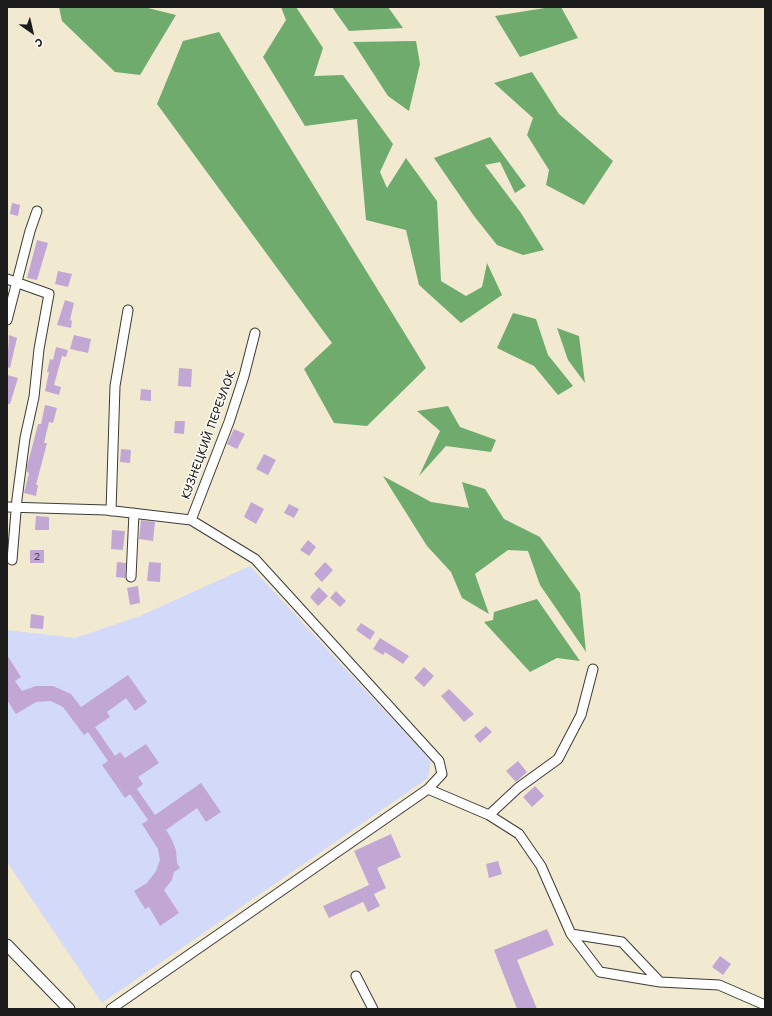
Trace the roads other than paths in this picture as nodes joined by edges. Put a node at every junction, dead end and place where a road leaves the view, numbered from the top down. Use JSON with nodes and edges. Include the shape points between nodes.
{"nodes":[{"id":1,"x":37,"y":211,"type":"dead end"},
{"id":2,"x":7,"y":279,"type":"edge"},
{"id":3,"x":18,"y":283,"type":"junction"},
{"id":4,"x":128,"y":310,"type":"dead end"},
{"id":5,"x":7,"y":320,"type":"edge"},
{"id":6,"x":255,"y":334,"type":"dead end"},
{"id":7,"x":7,"y":507,"type":"edge"},
{"id":8,"x":18,"y":507,"type":"junction"},
{"id":9,"x":111,"y":511,"type":"junction"},
{"id":10,"x":134,"y":514,"type":"junction"},
{"id":11,"x":191,"y":520,"type":"junction"},
{"id":12,"x":12,"y":560,"type":"dead end"},
{"id":13,"x":131,"y":577,"type":"dead end"},
{"id":14,"x":593,"y":669,"type":"dead end"},
{"id":15,"x":428,"y":789,"type":"junction"},
{"id":16,"x":489,"y":815,"type":"junction"},
{"id":17,"x":571,"y":934,"type":"junction"},
{"id":18,"x":7,"y":945,"type":"edge"},
{"id":19,"x":356,"y":976,"type":"dead end"},
{"id":20,"x":660,"y":982,"type":"junction"},
{"id":21,"x":118,"y":1007,"type":"edge"},
{"id":22,"x":765,"y":1007,"type":"edge"},
{"id":23,"x":69,"y":1009,"type":"edge"},
{"id":24,"x":373,"y":1009,"type":"edge"}],
"edges":[{"from":1,"to":3,"type":"street"},
{"from":2,"to":3,"type":"street"},
{"from":3,"to":5,"type":"street"},
{"from":3,"to":8,"type":"street","via":[[49,294],[39,348],[34,397],[25,438]]},
{"from":4,"to":9,"type":"street","via":[[116,386]]},
{"from":6,"to":11,"type":"street","name":"КУЗНЕЦКИЙ ПЕРЕУЛОК","via":[[229,422]]},
{"from":7,"to":8,"type":"street"},
{"from":8,"to":9,"type":"street"},
{"from":8,"to":12,"type":"street"},
{"from":9,"to":10,"type":"street"},
{"from":10,"to":11,"type":"street"},
{"from":10,"to":13,"type":"street"},
{"from":11,"to":15,"type":"street","via":[[255,559],[439,761],[442,774]]},
{"from":14,"to":16,"type":"street","via":[[581,715],[558,759],[518,788]]},
{"from":15,"to":16,"type":"street"},
{"from":15,"to":21,"type":"street"},
{"from":16,"to":17,"type":"street","via":[[519,834],[541,866]]},
{"from":17,"to":20,"type":"street","via":[[622,942]]},
{"from":17,"to":20,"type":"street","via":[[600,972]]},
{"from":18,"to":23,"type":"main road"},
{"from":19,"to":24,"type":"street"},
{"from":20,"to":22,"type":"street","via":[[719,985]]}]}
